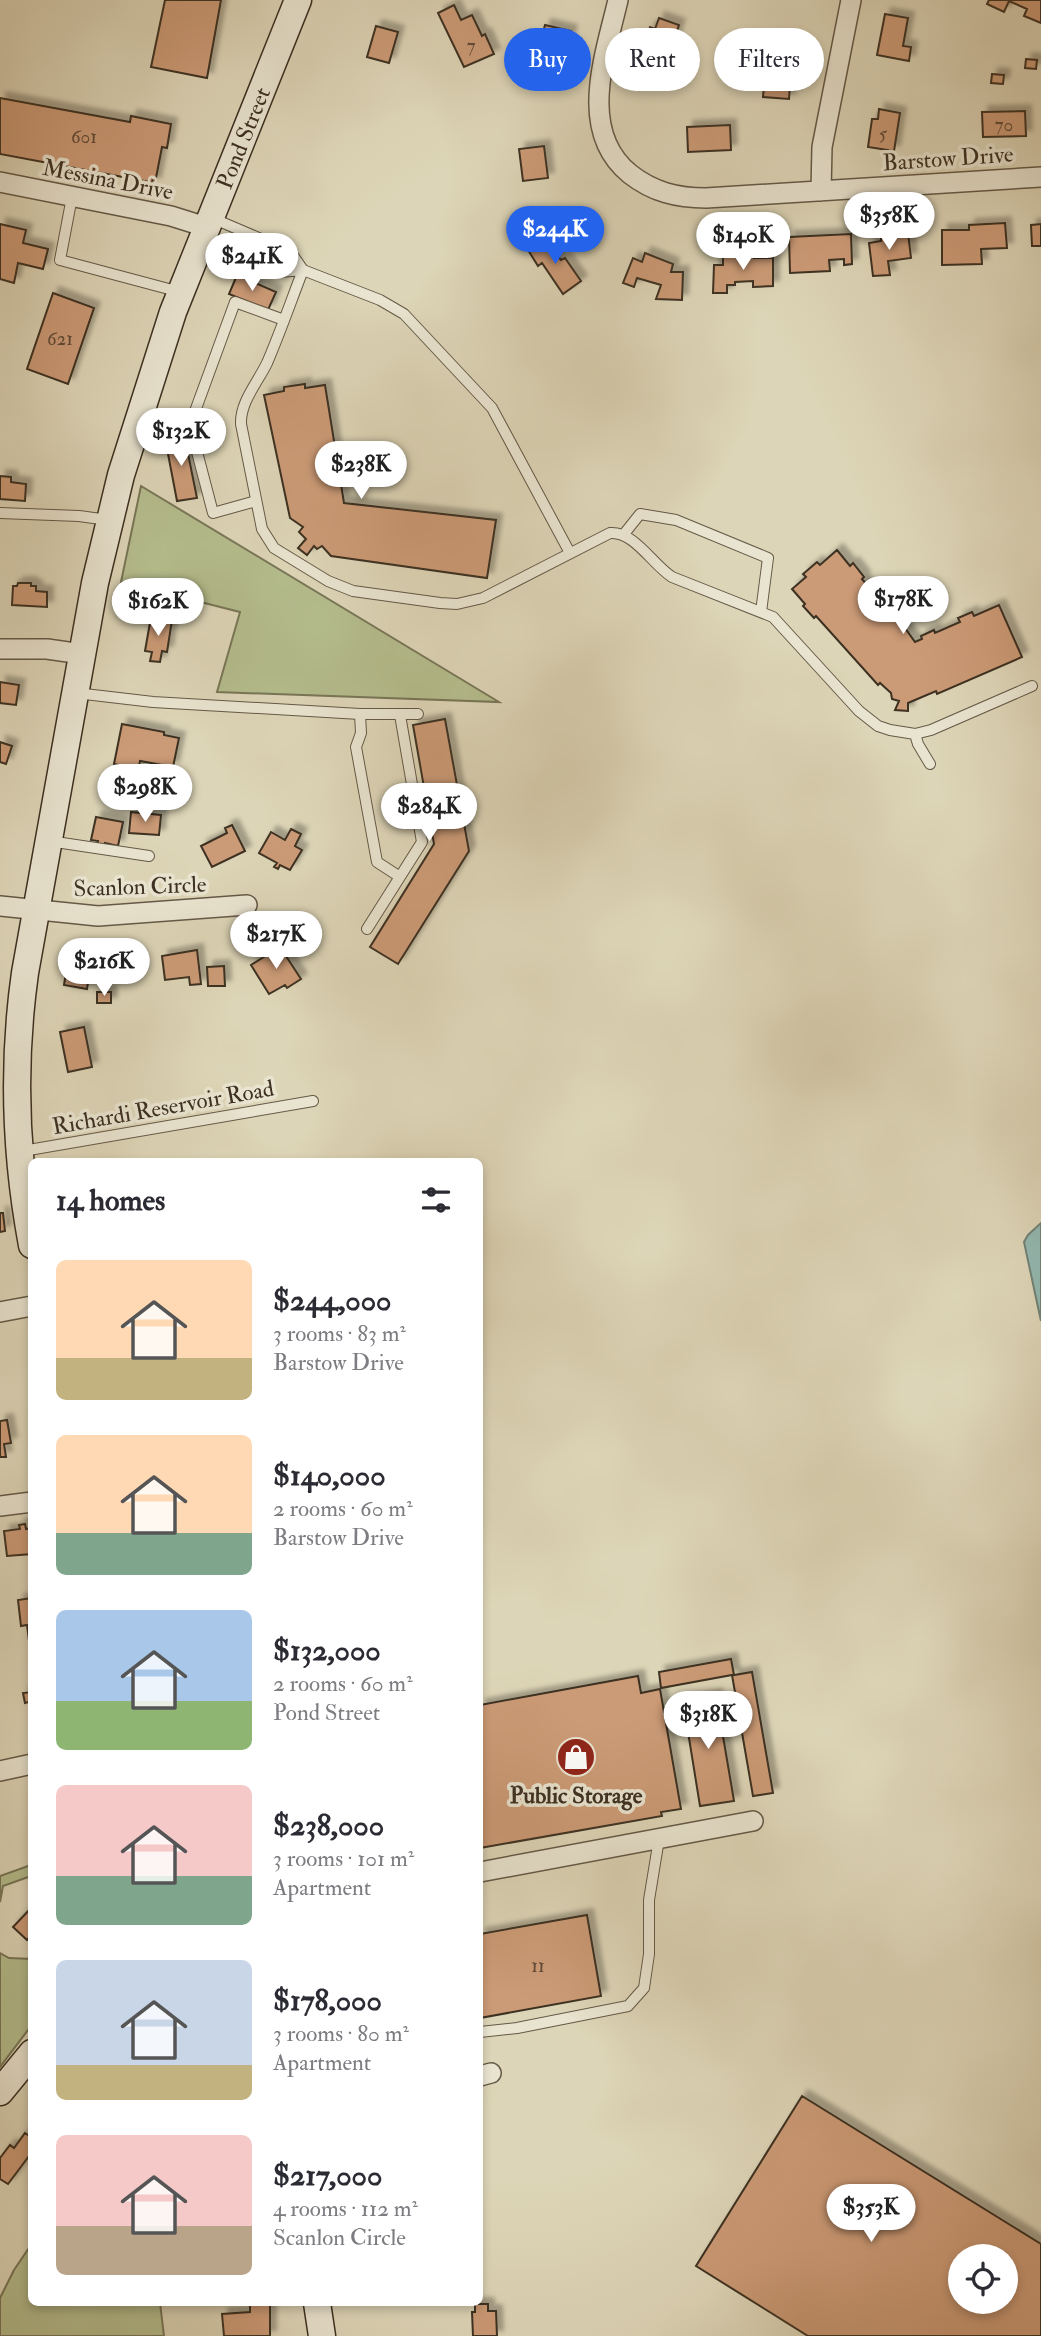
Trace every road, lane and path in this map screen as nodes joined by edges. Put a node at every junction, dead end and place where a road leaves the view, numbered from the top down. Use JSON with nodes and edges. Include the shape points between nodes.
{"nodes":[{"id":1,"x":298,"y":0,"type":"edge"},
{"id":2,"x":618,"y":0,"type":"edge"},
{"id":3,"x":851,"y":0,"type":"edge"},
{"id":4,"x":1041,"y":177,"type":"edge"},
{"id":5,"x":0,"y":182,"type":"edge"},
{"id":6,"x":821,"y":191,"type":"junction"},
{"id":7,"x":72,"y":197,"type":"junction"},
{"id":8,"x":206,"y":228,"type":"junction"},
{"id":9,"x":303,"y":270,"type":"junction"},
{"id":10,"x":181,"y":292,"type":"junction"},
{"id":11,"x":284,"y":320,"type":"junction"},
{"id":12,"x":256,"y":501,"type":"junction"},
{"id":13,"x":0,"y":513,"type":"edge"},
{"id":14,"x":109,"y":520,"type":"junction"},
{"id":15,"x":624,"y":534,"type":"junction"},
{"id":16,"x":570,"y":553,"type":"junction"},
{"id":17,"x":761,"y":612,"type":"junction"},
{"id":18,"x":0,"y":649,"type":"edge"},
{"id":19,"x":82,"y":653,"type":"junction"},
{"id":20,"x":1032,"y":686,"type":"dead end"},
{"id":21,"x":76,"y":693,"type":"junction"},
{"id":22,"x":360,"y":714,"type":"junction"},
{"id":23,"x":418,"y":714,"type":"dead end"},
{"id":24,"x":400,"y":715,"type":"junction"},
{"id":25,"x":915,"y":734,"type":"junction"},
{"id":26,"x":930,"y":764,"type":"dead end"},
{"id":27,"x":48,"y":841,"type":"junction"},
{"id":28,"x":149,"y":856,"type":"dead end"},
{"id":29,"x":400,"y":877,"type":"junction"},
{"id":30,"x":247,"y":905,"type":"dead end"},
{"id":31,"x":0,"y":906,"type":"edge"},
{"id":32,"x":36,"y":909,"type":"junction"},
{"id":33,"x":367,"y":929,"type":"dead end"},
{"id":34,"x":313,"y":1101,"type":"dead end"},
{"id":35,"x":8,"y":1110,"type":"edge"},
{"id":36,"x":19,"y":1152,"type":"junction"},
{"id":37,"x":28,"y":1216,"type":"edge"},
{"id":38,"x":28,"y":1307,"type":"edge"},
{"id":39,"x":0,"y":1312,"type":"edge"},
{"id":40,"x":28,"y":1502,"type":"edge"},
{"id":41,"x":0,"y":1506,"type":"edge"},
{"id":42,"x":28,"y":1766,"type":"edge"},
{"id":43,"x":0,"y":1771,"type":"edge"},
{"id":44,"x":753,"y":1821,"type":"dead end"},
{"id":45,"x":659,"y":1838,"type":"junction"},
{"id":46,"x":483,"y":1870,"type":"edge"},
{"id":47,"x":483,"y":2032,"type":"edge"},
{"id":48,"x":28,"y":2058,"type":"edge"},
{"id":49,"x":0,"y":2092,"type":"edge"},
{"id":50,"x":317,"y":2306,"type":"edge"},
{"id":51,"x":322,"y":2336,"type":"edge"}],
"edges":[{"from":1,"to":8,"type":"main road","name":"Pond Street"},
{"from":2,"to":6,"type":"street","name":"Barstow Drive","via":[[602,71],[599,111],[604,138],[624,169],[647,186],[688,198]]},
{"from":3,"to":6,"type":"street","via":[[822,147]]},
{"from":4,"to":6,"type":"street","name":"Barstow Drive"},
{"from":5,"to":7,"type":"street","name":"Messina Drive"},
{"from":7,"to":8,"type":"street","name":"Messina Drive","via":[[171,216]]},
{"from":7,"to":10,"type":"lane","via":[[60,260]]},
{"from":8,"to":9,"type":"lane","via":[[282,248]]},
{"from":8,"to":9,"type":"lane","via":[[271,270]]},
{"from":8,"to":10,"type":"main road","name":"Pond Street"},
{"from":9,"to":11,"type":"lane"},
{"from":9,"to":16,"type":"lane","via":[[393,307],[428,338],[492,408]]},
{"from":10,"to":14,"type":"main road","name":"Pond Street","via":[[148,383]]},
{"from":11,"to":12,"type":"lane","via":[[241,415]]},
{"from":11,"to":12,"type":"lane","via":[[234,302],[190,425],[213,513]]},
{"from":12,"to":16,"type":"lane","via":[[262,529],[274,548],[353,591],[440,603],[471,602]]},
{"from":13,"to":14,"type":"lane"},
{"from":14,"to":19,"type":"main road","name":"Pond Street"},
{"from":15,"to":16,"type":"lane","via":[[610,533]]},
{"from":15,"to":17,"type":"lane","via":[[672,577]]},
{"from":15,"to":17,"type":"lane","via":[[640,514],[676,520],[768,558]]},
{"from":17,"to":25,"type":"lane","via":[[783,625],[869,719],[890,730]]},
{"from":18,"to":19,"type":"street"},
{"from":19,"to":21,"type":"main road","name":"Pond Street"},
{"from":20,"to":25,"type":"lane"},
{"from":21,"to":22,"type":"lane"},
{"from":21,"to":27,"type":"main road","name":"Pond Street"},
{"from":22,"to":24,"type":"lane"},
{"from":22,"to":29,"type":"lane","via":[[356,747],[377,862]]},
{"from":23,"to":24,"type":"lane"},
{"from":24,"to":29,"type":"lane","via":[[422,842]]},
{"from":25,"to":26,"type":"lane"},
{"from":27,"to":28,"type":"lane"},
{"from":27,"to":32,"type":"main road","name":"Pond Street"},
{"from":29,"to":33,"type":"lane"},
{"from":30,"to":32,"type":"street","name":"Scanlon Circle","via":[[98,916]]},
{"from":31,"to":32,"type":"street","name":"Scanlon Circle"},
{"from":32,"to":35,"type":"main road","name":"Pond Street"},
{"from":34,"to":36,"type":"lane","name":"Richardi Reservoir Road"},
{"from":35,"to":36,"type":"main road","name":"Pond Street"},
{"from":36,"to":37,"type":"main road","name":"Pond Street"},
{"from":38,"to":39,"type":"street"},
{"from":40,"to":41,"type":"street"},
{"from":42,"to":43,"type":"street"},
{"from":44,"to":45,"type":"street"},
{"from":45,"to":46,"type":"street"},
{"from":45,"to":47,"type":"lane","via":[[649,1900],[644,1988],[628,2006]]},
{"from":48,"to":49,"type":"main road"},
{"from":50,"to":51,"type":"main road"}]}
